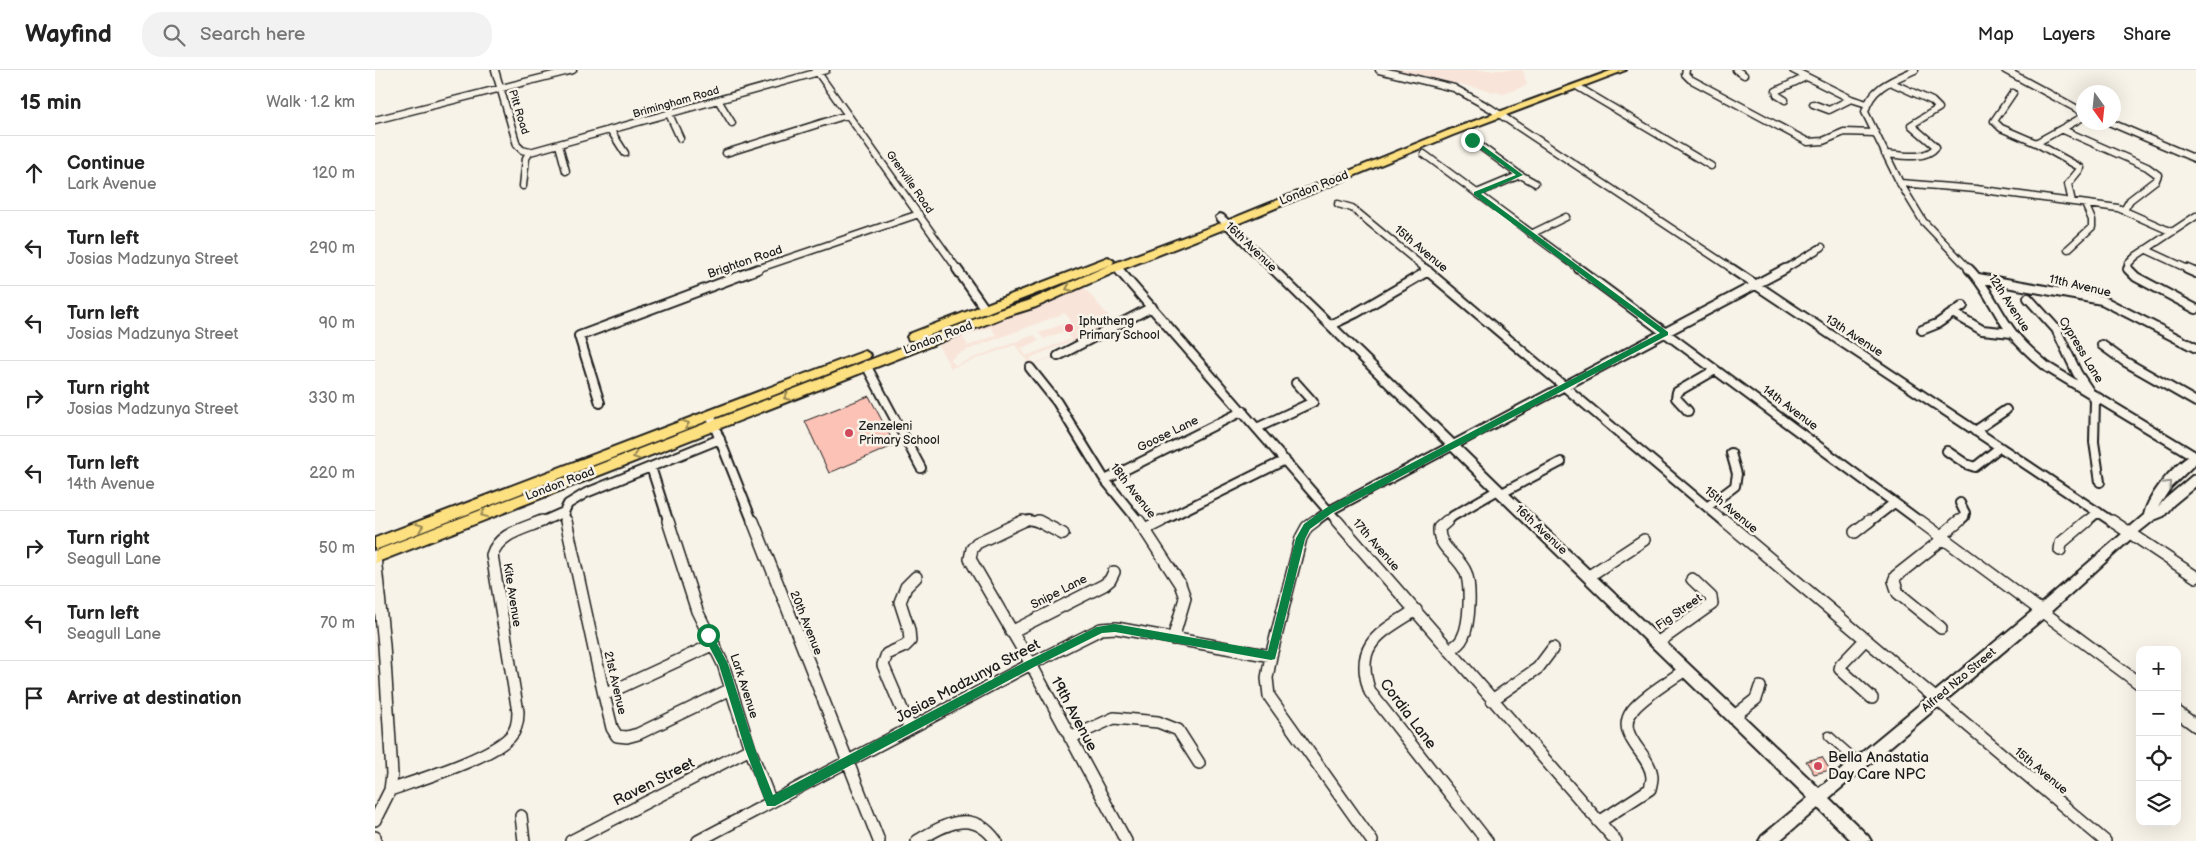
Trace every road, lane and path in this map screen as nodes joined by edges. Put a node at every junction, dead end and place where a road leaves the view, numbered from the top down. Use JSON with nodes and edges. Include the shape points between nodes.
{"nodes":[{"id":1,"x":495,"y":70,"type":"edge"},
{"id":2,"x":573,"y":70,"type":"edge"},
{"id":3,"x":826,"y":70,"type":"edge"},
{"id":4,"x":1379,"y":70,"type":"edge"},
{"id":5,"x":1600,"y":70,"type":"edge"},
{"id":6,"x":1621,"y":70,"type":"edge"},
{"id":7,"x":1736,"y":70,"type":"edge"},
{"id":8,"x":1793,"y":70,"type":"edge"},
{"id":9,"x":1915,"y":70,"type":"edge"},
{"id":10,"x":2005,"y":70,"type":"edge"},
{"id":11,"x":817,"y":71,"type":"edge"},
{"id":12,"x":1686,"y":72,"type":"edge"},
{"id":13,"x":1745,"y":75,"type":"dead end"},
{"id":14,"x":1806,"y":77,"type":"junction"},
{"id":15,"x":1890,"y":82,"type":"junction"},
{"id":16,"x":1578,"y":87,"type":"junction"},
{"id":17,"x":500,"y":88,"type":"junction"},
{"id":18,"x":2013,"y":93,"type":"dead end"},
{"id":19,"x":1851,"y":99,"type":"junction"},
{"id":20,"x":719,"y":100,"type":"junction"},
{"id":21,"x":1785,"y":100,"type":"dead end"},
{"id":22,"x":1813,"y":104,"type":"dead end"},
{"id":23,"x":1867,"y":104,"type":"junction"},
{"id":24,"x":2076,"y":108,"type":"edge"},
{"id":25,"x":1495,"y":111,"type":"junction"},
{"id":26,"x":669,"y":114,"type":"junction"},
{"id":27,"x":847,"y":115,"type":"junction"},
{"id":28,"x":375,"y":120,"type":"edge"},
{"id":29,"x":2076,"y":121,"type":"edge"},
{"id":30,"x":732,"y":123,"type":"dead end"},
{"id":31,"x":2121,"y":127,"type":"edge"},
{"id":32,"x":2061,"y":129,"type":"junction"},
{"id":33,"x":611,"y":131,"type":"junction"},
{"id":34,"x":1875,"y":133,"type":"junction"},
{"id":35,"x":680,"y":138,"type":"dead end"},
{"id":36,"x":1472,"y":140,"type":"dead end"},
{"id":37,"x":2035,"y":143,"type":"junction"},
{"id":38,"x":559,"y":146,"type":"junction"},
{"id":39,"x":531,"y":152,"type":"junction"},
{"id":40,"x":726,"y":153,"type":"dead end"},
{"id":41,"x":625,"y":154,"type":"dead end"},
{"id":42,"x":1424,"y":154,"type":"dead end"},
{"id":43,"x":1885,"y":154,"type":"junction"},
{"id":44,"x":2196,"y":159,"type":"edge"},
{"id":45,"x":1711,"y":166,"type":"dead end"},
{"id":46,"x":566,"y":171,"type":"dead end"},
{"id":47,"x":1520,"y":175,"type":"junction"},
{"id":48,"x":1535,"y":183,"type":"dead end"},
{"id":49,"x":1901,"y":183,"type":"junction"},
{"id":50,"x":523,"y":186,"type":"dead end"},
{"id":51,"x":1477,"y":193,"type":"junction"},
{"id":52,"x":2072,"y":202,"type":"junction"},
{"id":53,"x":1338,"y":204,"type":"dead end"},
{"id":54,"x":2085,"y":204,"type":"junction"},
{"id":55,"x":2124,"y":210,"type":"junction"},
{"id":56,"x":919,"y":214,"type":"junction"},
{"id":57,"x":2196,"y":216,"type":"edge"},
{"id":58,"x":1566,"y":217,"type":"dead end"},
{"id":59,"x":1224,"y":221,"type":"junction"},
{"id":60,"x":2172,"y":232,"type":"junction"},
{"id":61,"x":1531,"y":234,"type":"junction"},
{"id":62,"x":1822,"y":247,"type":"dead end"},
{"id":63,"x":2068,"y":249,"type":"dead end"},
{"id":64,"x":2147,"y":250,"type":"junction"},
{"id":65,"x":1116,"y":267,"type":"junction"},
{"id":66,"x":1428,"y":271,"type":"junction"},
{"id":67,"x":2196,"y":273,"type":"edge"},
{"id":68,"x":1978,"y":278,"type":"junction"},
{"id":69,"x":1756,"y":286,"type":"junction"},
{"id":70,"x":2028,"y":298,"type":"dead end"},
{"id":71,"x":1963,"y":306,"type":"dead end"},
{"id":72,"x":1152,"y":307,"type":"junction"},
{"id":73,"x":985,"y":309,"type":"junction"},
{"id":74,"x":2196,"y":309,"type":"edge"},
{"id":75,"x":1953,"y":313,"type":"junction"},
{"id":76,"x":1331,"y":325,"type":"junction"},
{"id":77,"x":1922,"y":330,"type":"dead end"},
{"id":78,"x":2012,"y":333,"type":"junction"},
{"id":79,"x":1665,"y":334,"type":"junction"},
{"id":80,"x":2103,"y":344,"type":"dead end"},
{"id":81,"x":2196,"y":348,"type":"edge"},
{"id":82,"x":1058,"y":356,"type":"dead end"},
{"id":83,"x":866,"y":365,"type":"junction"},
{"id":84,"x":1030,"y":368,"type":"dead end"},
{"id":85,"x":1715,"y":370,"type":"junction"},
{"id":86,"x":1297,"y":382,"type":"dead end"},
{"id":87,"x":1565,"y":387,"type":"junction"},
{"id":88,"x":2092,"y":394,"type":"junction"},
{"id":89,"x":2196,"y":402,"type":"edge"},
{"id":90,"x":600,"y":403,"type":"dead end"},
{"id":91,"x":2006,"y":410,"type":"dead end"},
{"id":92,"x":1243,"y":411,"type":"junction"},
{"id":93,"x":1688,"y":411,"type":"dead end"},
{"id":94,"x":712,"y":420,"type":"junction"},
{"id":95,"x":1257,"y":428,"type":"junction"},
{"id":96,"x":1975,"y":431,"type":"junction"},
{"id":97,"x":720,"y":439,"type":"junction"},
{"id":98,"x":1453,"y":444,"type":"junction"},
{"id":99,"x":2000,"y":447,"type":"junction"},
{"id":100,"x":1947,"y":451,"type":"dead end"},
{"id":101,"x":1731,"y":453,"type":"dead end"},
{"id":102,"x":2196,"y":457,"type":"edge"},
{"id":103,"x":1285,"y":460,"type":"junction"},
{"id":104,"x":1561,"y":462,"type":"dead end"},
{"id":105,"x":651,"y":467,"type":"junction"},
{"id":106,"x":921,"y":468,"type":"dead end"},
{"id":107,"x":2196,"y":479,"type":"edge"},
{"id":108,"x":1105,"y":480,"type":"junction"},
{"id":109,"x":2100,"y":482,"type":"dead end"},
{"id":110,"x":1500,"y":491,"type":"junction"},
{"id":111,"x":1894,"y":503,"type":"junction"},
{"id":112,"x":1960,"y":503,"type":"dead end"},
{"id":113,"x":1707,"y":507,"type":"junction"},
{"id":114,"x":1329,"y":511,"type":"junction"},
{"id":115,"x":564,"y":512,"type":"junction"},
{"id":116,"x":2098,"y":512,"type":"junction"},
{"id":117,"x":2150,"y":517,"type":"junction"},
{"id":118,"x":1145,"y":529,"type":"junction"},
{"id":119,"x":1855,"y":532,"type":"dead end"},
{"id":120,"x":2130,"y":533,"type":"junction"},
{"id":121,"x":1063,"y":534,"type":"dead end"},
{"id":122,"x":1941,"y":538,"type":"junction"},
{"id":123,"x":1644,"y":540,"type":"dead end"},
{"id":124,"x":375,"y":544,"type":"edge"},
{"id":125,"x":2060,"y":550,"type":"dead end"},
{"id":126,"x":375,"y":557,"type":"edge"},
{"id":127,"x":1114,"y":572,"type":"dead end"},
{"id":128,"x":1589,"y":576,"type":"junction"},
{"id":129,"x":917,"y":577,"type":"dead end"},
{"id":130,"x":2196,"y":577,"type":"edge"},
{"id":131,"x":1692,"y":578,"type":"dead end"},
{"id":132,"x":377,"y":601,"type":"edge"},
{"id":133,"x":1416,"y":610,"type":"junction"},
{"id":134,"x":2041,"y":612,"type":"junction"},
{"id":135,"x":1941,"y":628,"type":"dead end"},
{"id":136,"x":1011,"y":632,"type":"junction"},
{"id":137,"x":1173,"y":639,"type":"junction"},
{"id":138,"x":1865,"y":640,"type":"junction"},
{"id":139,"x":1657,"y":643,"type":"junction"},
{"id":140,"x":714,"y":644,"type":"junction"},
{"id":141,"x":379,"y":647,"type":"edge"},
{"id":142,"x":1553,"y":648,"type":"dead end"},
{"id":143,"x":1449,"y":650,"type":"junction"},
{"id":144,"x":1271,"y":656,"type":"junction"},
{"id":145,"x":1031,"y":664,"type":"junction"},
{"id":146,"x":1685,"y":670,"type":"junction"},
{"id":147,"x":2136,"y":681,"type":"edge"},
{"id":148,"x":1760,"y":687,"type":"dead end"},
{"id":149,"x":731,"y":688,"type":"junction"},
{"id":150,"x":604,"y":695,"type":"junction"},
{"id":151,"x":1872,"y":698,"type":"dead end"},
{"id":152,"x":1937,"y":698,"type":"junction"},
{"id":153,"x":1492,"y":700,"type":"junction"},
{"id":154,"x":2181,"y":715,"type":"edge"},
{"id":155,"x":1733,"y":717,"type":"junction"},
{"id":156,"x":2196,"y":726,"type":"edge"},
{"id":157,"x":910,"y":728,"type":"junction"},
{"id":158,"x":1829,"y":736,"type":"dead end"},
{"id":159,"x":1070,"y":738,"type":"junction"},
{"id":160,"x":750,"y":749,"type":"junction"},
{"id":161,"x":849,"y":761,"type":"junction"},
{"id":162,"x":1199,"y":763,"type":"dead end"},
{"id":163,"x":1860,"y":764,"type":"junction"},
{"id":164,"x":390,"y":790,"type":"junction"},
{"id":165,"x":1819,"y":799,"type":"junction"},
{"id":166,"x":771,"y":802,"type":"junction"},
{"id":167,"x":521,"y":816,"type":"dead end"},
{"id":168,"x":375,"y":820,"type":"edge"},
{"id":169,"x":1599,"y":822,"type":"junction"},
{"id":170,"x":375,"y":837,"type":"edge"},
{"id":171,"x":583,"y":838,"type":"edge"},
{"id":172,"x":375,"y":841,"type":"edge"},
{"id":173,"x":524,"y":841,"type":"edge"},
{"id":174,"x":571,"y":841,"type":"edge"},
{"id":175,"x":698,"y":841,"type":"edge"},
{"id":176,"x":879,"y":841,"type":"edge"},
{"id":177,"x":917,"y":841,"type":"edge"},
{"id":178,"x":996,"y":841,"type":"edge"},
{"id":179,"x":1127,"y":841,"type":"edge"},
{"id":180,"x":1372,"y":841,"type":"edge"},
{"id":181,"x":1487,"y":841,"type":"edge"},
{"id":182,"x":1616,"y":841,"type":"edge"},
{"id":183,"x":1767,"y":841,"type":"edge"},
{"id":184,"x":1863,"y":841,"type":"edge"},
{"id":185,"x":2105,"y":841,"type":"edge"}],
"edges":[{"from":1,"to":17,"type":"street","name":"Pitt Road"},
{"from":2,"to":17,"type":"street"},
{"from":3,"to":11,"type":"street","name":"Brimingham Road"},
{"from":4,"to":25,"type":"street","via":[[1459,90]]},
{"from":5,"to":25,"type":"main road"},
{"from":6,"to":16,"type":"main road"},
{"from":7,"to":13,"type":"street"},
{"from":8,"to":14,"type":"street"},
{"from":9,"to":15,"type":"street"},
{"from":10,"to":24,"type":"street"},
{"from":11,"to":20,"type":"street","name":"Brimingham Road"},
{"from":11,"to":27,"type":"street","name":"Grenville Road"},
{"from":12,"to":34,"type":"street","via":[[1808,142],[1823,141],[1844,132]]},
{"from":14,"to":19,"type":"street"},
{"from":14,"to":21,"type":"street","via":[[1776,92]]},
{"from":15,"to":23,"type":"street","via":[[1874,91]]},
{"from":15,"to":43,"type":"street","via":[[1932,101],[1939,108],[1911,125],[1935,145],[1934,150],[1917,156]]},
{"from":16,"to":25,"type":"main road"},
{"from":16,"to":45,"type":"street"},
{"from":17,"to":28,"type":"street"},
{"from":17,"to":39,"type":"street","name":"Pitt Road","via":[[517,145]]},
{"from":18,"to":37,"type":"street","via":[[1994,121],[2001,128]]},
{"from":19,"to":22,"type":"street","via":[[1829,110]]},
{"from":19,"to":23,"type":"street"},
{"from":20,"to":26,"type":"street","name":"Brimingham Road"},
{"from":20,"to":30,"type":"street"},
{"from":23,"to":34,"type":"street","name":"12th Avenue","via":[[1866,115]]},
{"from":25,"to":59,"type":"main road","name":"London Road"},
{"from":25,"to":69,"type":"street","name":"13th Avenue"},
{"from":26,"to":33,"type":"street","name":"Brimingham Road"},
{"from":26,"to":35,"type":"street"},
{"from":27,"to":40,"type":"street"},
{"from":27,"to":56,"type":"street","name":"Grenville Road"},
{"from":29,"to":32,"type":"street"},
{"from":31,"to":44,"type":"street"},
{"from":32,"to":37,"type":"street"},
{"from":32,"to":55,"type":"street","via":[[2147,167],[2158,175],[2130,200]]},
{"from":33,"to":38,"type":"street","name":"Brimingham Road"},
{"from":33,"to":41,"type":"street"},
{"from":34,"to":43,"type":"street","name":"12th Avenue"},
{"from":36,"to":47,"type":"street"},
{"from":37,"to":52,"type":"street","via":[[2081,168],[2081,172],[2069,182],[2067,190]]},
{"from":38,"to":39,"type":"street","name":"Brimingham Road"},
{"from":38,"to":46,"type":"street"},
{"from":39,"to":50,"type":"street","via":[[526,158]]},
{"from":42,"to":51,"type":"street","name":"14th Avenue"},
{"from":43,"to":49,"type":"street","name":"12th Avenue"},
{"from":47,"to":48,"type":"street"},
{"from":47,"to":51,"type":"street"},
{"from":49,"to":52,"type":"street"},
{"from":49,"to":68,"type":"street","name":"12th Avenue","via":[[1925,224]]},
{"from":51,"to":61,"type":"street","name":"14th Avenue"},
{"from":52,"to":54,"type":"street"},
{"from":53,"to":66,"type":"street","name":"15th Avenue","via":[[1352,208]]},
{"from":54,"to":55,"type":"street"},
{"from":54,"to":63,"type":"street","via":[[2092,227]]},
{"from":55,"to":60,"type":"street"},
{"from":56,"to":73,"type":"street","name":"Grenville Road"},
{"from":56,"to":90,"type":"street","name":"Brighton Road","via":[[728,279],[579,336]]},
{"from":57,"to":60,"type":"street"},
{"from":58,"to":61,"type":"street"},
{"from":59,"to":65,"type":"main road","name":"London Road"},
{"from":59,"to":73,"type":"main road","name":"London Road"},
{"from":59,"to":76,"type":"street","name":"16th Avenue"},
{"from":60,"to":64,"type":"street"},
{"from":61,"to":79,"type":"street","name":"14th Avenue"},
{"from":62,"to":69,"type":"street"},
{"from":64,"to":67,"type":"street"},
{"from":64,"to":74,"type":"street","via":[[2127,263],[2127,270]]},
{"from":65,"to":72,"type":"street","name":"17th Avenue"},
{"from":65,"to":83,"type":"main road","name":"London Road","one_way":true,"via":[[1032,304]]},
{"from":66,"to":76,"type":"street","via":[[1395,288],[1362,311]]},
{"from":66,"to":87,"type":"street","name":"15th Avenue"},
{"from":68,"to":78,"type":"street","name":"12th Avenue"},
{"from":68,"to":81,"type":"street","name":"11th Avenue","via":[[2102,300]]},
{"from":69,"to":79,"type":"street"},
{"from":69,"to":96,"type":"street","name":"13th Avenue"},
{"from":70,"to":88,"type":"street","name":"Cypress Lane","via":[[2056,329],[2077,373]]},
{"from":71,"to":75,"type":"street"},
{"from":72,"to":82,"type":"street"},
{"from":72,"to":92,"type":"street","name":"17th Avenue"},
{"from":73,"to":94,"type":"main road","name":"London Road"},
{"from":75,"to":77,"type":"street"},
{"from":75,"to":78,"type":"street","via":[[1986,331]]},
{"from":76,"to":98,"type":"street","name":"16th Avenue"},
{"from":78,"to":88,"type":"street","name":"12th Avenue","via":[[2042,364]]},
{"from":79,"to":85,"type":"street","name":"14th Avenue"},
{"from":79,"to":87,"type":"street"},
{"from":80,"to":89,"type":"street","via":[[2124,361]]},
{"from":83,"to":94,"type":"main road","name":"London Road","one_way":true},
{"from":83,"to":106,"type":"street"},
{"from":84,"to":108,"type":"street","name":"18th Avenue","via":[[1057,402]]},
{"from":85,"to":93,"type":"street","via":[[1677,392],[1677,400]]},
{"from":85,"to":111,"type":"street","name":"14th Avenue"},
{"from":86,"to":95,"type":"street","via":[[1313,402]]},
{"from":87,"to":98,"type":"street"},
{"from":87,"to":113,"type":"street","name":"15th Avenue"},
{"from":88,"to":102,"type":"street","name":"12th Avenue"},
{"from":88,"to":109,"type":"street","name":"Cypress Lane","via":[[2096,402],[2094,442]]},
{"from":91,"to":96,"type":"street"},
{"from":92,"to":95,"type":"street","name":"17th Avenue"},
{"from":92,"to":108,"type":"street","name":"Goose Lane"},
{"from":94,"to":97,"type":"street","name":"20th Avenue"},
{"from":124,"to":94,"type":"main road","name":"London Road","one_way":true},
{"from":94,"to":126,"type":"main road","name":"London Road","one_way":true},
{"from":95,"to":103,"type":"street","name":"17th Avenue"},
{"from":96,"to":99,"type":"street","name":"13th Avenue"},
{"from":97,"to":105,"type":"street","name":"Kite Avenue"},
{"from":97,"to":161,"type":"street","name":"20th Avenue"},
{"from":98,"to":110,"type":"street","name":"16th Avenue"},
{"from":98,"to":114,"type":"street"},
{"from":99,"to":100,"type":"street","via":[[1975,467]]},
{"from":99,"to":116,"type":"street","name":"13th Avenue"},
{"from":101,"to":113,"type":"street","via":[[1737,482]]},
{"from":117,"to":102,"type":"street","name":"Alfred Nzo Street","one_way":true,"via":[[2157,497]]},
{"from":103,"to":114,"type":"street","name":"17th Avenue"},
{"from":103,"to":118,"type":"street"},
{"from":104,"to":110,"type":"street"},
{"from":105,"to":115,"type":"street","name":"Kite Avenue","via":[[582,495],[568,504]]},
{"from":105,"to":140,"type":"street","name":"Lark Avenue","via":[[697,611]]},
{"from":107,"to":117,"type":"street","name":"Alfred Nzo Street","via":[[2158,514]]},
{"from":108,"to":118,"type":"street","name":"18th Avenue"},
{"from":110,"to":128,"type":"street","name":"16th Avenue"},
{"from":110,"to":143,"type":"street","via":[[1453,516],[1439,528],[1440,540],[1464,569],[1467,582],[1465,634],[1459,644]]},
{"from":111,"to":119,"type":"street"},
{"from":111,"to":122,"type":"street","name":"14th Avenue"},
{"from":112,"to":122,"type":"street","via":[[1964,517]]},
{"from":113,"to":138,"type":"street","name":"15th Avenue"},
{"from":114,"to":133,"type":"street","name":"17th Avenue"},
{"from":114,"to":144,"type":"street","via":[[1307,527],[1302,536]]},
{"from":115,"to":150,"type":"street","name":"21st Avenue"},
{"from":115,"to":164,"type":"street","name":"Kite Avenue","via":[[506,536],[497,542],[493,550],[518,712],[515,730],[493,748]]},
{"from":116,"to":120,"type":"street","name":"13th Avenue"},
{"from":116,"to":125,"type":"street","via":[[2061,544]]},
{"from":117,"to":120,"type":"street","name":"Alfred Nzo Street"},
{"from":118,"to":137,"type":"street","name":"18th Avenue","via":[[1184,594]]},
{"from":120,"to":130,"type":"street","name":"13th Avenue"},
{"from":120,"to":134,"type":"street","name":"Alfred Nzo Street"},
{"from":121,"to":136,"type":"street","name":"19th Avenue","via":[[1036,520],[1027,520],[979,542],[972,549],[970,559]]},
{"from":122,"to":134,"type":"street","name":"14th Avenue"},
{"from":122,"to":135,"type":"street","via":[[1894,581],[1899,594]]},
{"from":123,"to":128,"type":"street"},
{"from":126,"to":132,"type":"street"},
{"from":127,"to":136,"type":"street","name":"Snipe Lane","via":[[1105,585]]},
{"from":128,"to":139,"type":"street","name":"16th Avenue"},
{"from":129,"to":157,"type":"street","via":[[904,589],[900,599],[910,640],[905,646],[887,654],[883,665]]},
{"from":131,"to":139,"type":"street","name":"Fig Street","via":[[1711,597],[1712,604]]},
{"from":132,"to":141,"type":"street"},
{"from":133,"to":143,"type":"street","name":"17th Avenue"},
{"from":133,"to":181,"type":"street","name":"Cordia Lane","via":[[1372,640],[1364,658],[1363,675],[1370,692]]},
{"from":134,"to":147,"type":"street","name":"14th Avenue"},
{"from":134,"to":152,"type":"street","name":"Alfred Nzo Street"},
{"from":136,"to":145,"type":"street","name":"19th Avenue"},
{"from":137,"to":144,"type":"street","name":"Josias Madzunya Street"},
{"from":137,"to":145,"type":"street","name":"Josias Madzunya Street","via":[[1106,628]]},
{"from":138,"to":151,"type":"street","via":[[1840,669]]},
{"from":138,"to":152,"type":"street","name":"15th Avenue"},
{"from":139,"to":146,"type":"street","name":"16th Avenue"},
{"from":140,"to":149,"type":"street","name":"Lark Avenue"},
{"from":140,"to":150,"type":"street"},
{"from":141,"to":164,"type":"street","via":[[392,774]]},
{"from":142,"to":153,"type":"street","via":[[1538,668]]},
{"from":143,"to":153,"type":"street","name":"17th Avenue"},
{"from":144,"to":180,"type":"street","via":[[1267,678],[1271,701]]},
{"from":145,"to":157,"type":"street","name":"Josias Madzunya Street"},
{"from":145,"to":159,"type":"street","name":"19th Avenue"},
{"from":146,"to":155,"type":"street","name":"16th Avenue"},
{"from":146,"to":169,"type":"street","via":[[1629,714],[1625,723],[1650,767],[1653,783],[1644,793]]},
{"from":148,"to":155,"type":"street","via":[[1757,699]]},
{"from":149,"to":150,"type":"street","name":"21st Avenue","via":[[624,738],[617,736],[612,728]]},
{"from":149,"to":160,"type":"street","name":"Lark Avenue"},
{"from":152,"to":163,"type":"street","name":"Alfred Nzo Street"},
{"from":152,"to":185,"type":"street","name":"15th Avenue"},
{"from":153,"to":169,"type":"street","name":"17th Avenue"},
{"from":154,"to":156,"type":"street"},
{"from":155,"to":165,"type":"street","name":"16th Avenue"},
{"from":157,"to":161,"type":"street","name":"Josias Madzunya Street"},
{"from":158,"to":163,"type":"street"},
{"from":159,"to":162,"type":"street","via":[[1114,718],[1158,722],[1178,730]]},
{"from":159,"to":179,"type":"street","name":"19th Avenue"},
{"from":160,"to":166,"type":"street","name":"Lark Avenue"},
{"from":160,"to":171,"type":"street","name":"Raven Street"},
{"from":161,"to":166,"type":"street","name":"Josias Madzunya Street"},
{"from":161,"to":176,"type":"street","name":"20th Avenue"},
{"from":163,"to":165,"type":"street","name":"Alfred Nzo Street"},
{"from":164,"to":168,"type":"street"},
{"from":165,"to":183,"type":"street","name":"Alfred Nzo Street"},
{"from":165,"to":184,"type":"street","name":"16th Avenue"},
{"from":166,"to":175,"type":"street","name":"Josias Madzunya Street"},
{"from":167,"to":173,"type":"street"},
{"from":169,"to":182,"type":"street","name":"17th Avenue"},
{"from":170,"to":172,"type":"street"},
{"from":171,"to":174,"type":"street","name":"Raven Street"},
{"from":177,"to":178,"type":"street","via":[[941,826],[963,821],[981,825]]}]}
